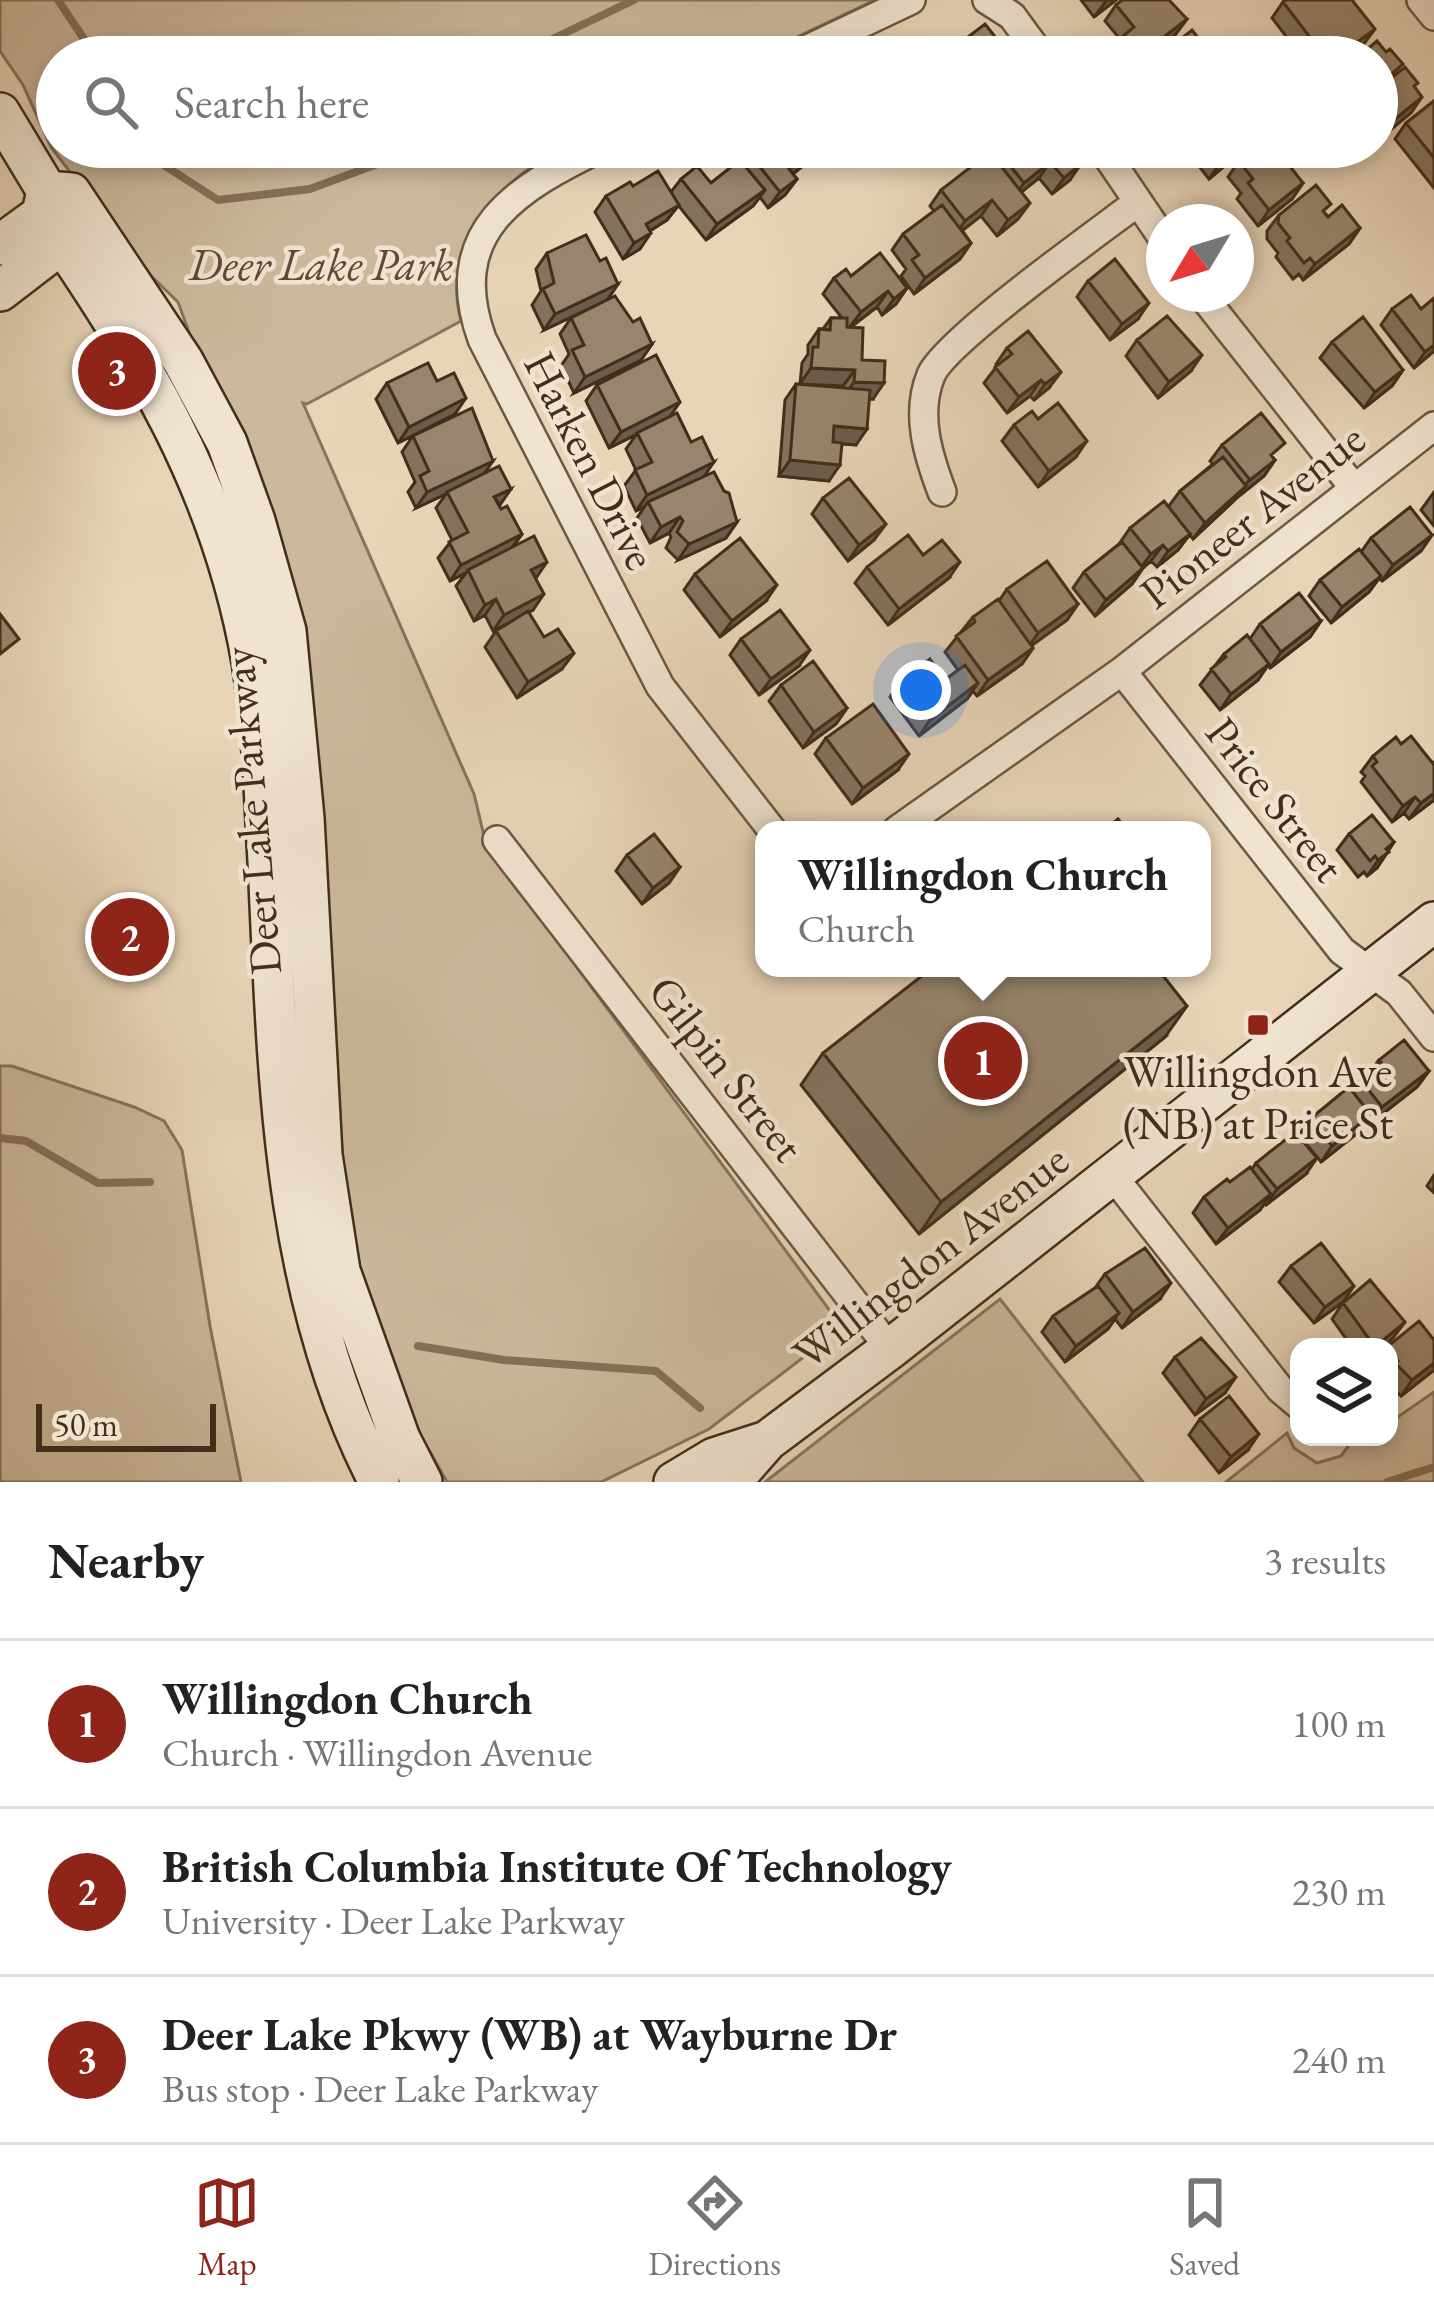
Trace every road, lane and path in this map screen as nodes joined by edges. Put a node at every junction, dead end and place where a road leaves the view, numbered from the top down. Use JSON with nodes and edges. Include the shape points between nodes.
{"nodes":[{"id":1,"x":911,"y":0,"type":"edge"},
{"id":2,"x":987,"y":0,"type":"edge"},
{"id":3,"x":1421,"y":0,"type":"edge"},
{"id":4,"x":1434,"y":16,"type":"edge"},
{"id":5,"x":835,"y":36,"type":"edge"},
{"id":6,"x":1027,"y":36,"type":"edge"},
{"id":7,"x":0,"y":113,"type":"edge"},
{"id":8,"x":557,"y":168,"type":"edge"},
{"id":9,"x":1115,"y":168,"type":"edge"},
{"id":10,"x":1138,"y":202,"type":"junction"},
{"id":11,"x":63,"y":212,"type":"junction"},
{"id":12,"x":1146,"y":214,"type":"edge"},
{"id":13,"x":0,"y":245,"type":"edge"},
{"id":14,"x":0,"y":291,"type":"edge"},
{"id":15,"x":1215,"y":312,"type":"edge"},
{"id":16,"x":1434,"y":426,"type":"edge"},
{"id":17,"x":1354,"y":488,"type":"junction"},
{"id":18,"x":942,"y":492,"type":"dead end"},
{"id":19,"x":1122,"y":671,"type":"junction"},
{"id":20,"x":765,"y":821,"type":"edge"},
{"id":21,"x":910,"y":821,"type":"edge"},
{"id":22,"x":497,"y":840,"type":"dead end"},
{"id":23,"x":1434,"y":922,"type":"edge"},
{"id":24,"x":1370,"y":973,"type":"junction"},
{"id":25,"x":1434,"y":1037,"type":"edge"},
{"id":26,"x":1113,"y":1176,"type":"junction"},
{"id":27,"x":890,"y":1349,"type":"junction"},
{"id":28,"x":1290,"y":1398,"type":"edge"},
{"id":29,"x":767,"y":1441,"type":"junction"},
{"id":30,"x":379,"y":1482,"type":"edge"},
{"id":31,"x":422,"y":1482,"type":"edge"},
{"id":32,"x":674,"y":1482,"type":"edge"},
{"id":33,"x":731,"y":1482,"type":"edge"}],
"edges":[{"from":1,"to":5,"type":"street"},
{"from":2,"to":6,"type":"street"},
{"from":3,"to":4,"type":"street"},
{"from":7,"to":11,"type":"main road","name":"Deer Lake Parkway"},
{"from":8,"to":20,"type":"street","name":"Harken Drive","via":[[508,201],[489,226],[471,305],[644,658]]},
{"from":9,"to":10,"type":"street"},
{"from":10,"to":12,"type":"street"},
{"from":10,"to":18,"type":"street","via":[[933,368],[926,448]]},
{"from":11,"to":13,"type":"main road"},
{"from":11,"to":14,"type":"main road"},
{"from":11,"to":30,"type":"main road","name":"Deer Lake Parkway","via":[[166,408],[239,602],[262,747],[294,1218],[338,1386]]},
{"from":11,"to":31,"type":"main road","name":"Deer Lake Parkway","via":[[183,361],[227,443],[255,521],[286,631],[322,1155],[340,1271]]},
{"from":15,"to":17,"type":"street"},
{"from":16,"to":17,"type":"street","name":"Pioneer Avenue"},
{"from":17,"to":19,"type":"street","name":"Pioneer Avenue"},
{"from":19,"to":21,"type":"street"},
{"from":19,"to":24,"type":"street","name":"Price Street","via":[[1342,951]]},
{"from":22,"to":27,"type":"street","name":"Gilpin Street"},
{"from":23,"to":24,"type":"main road","name":"Willingdon Avenue"},
{"from":24,"to":25,"type":"street","name":"Price Street","via":[[1399,993]]},
{"from":24,"to":26,"type":"main road","name":"Willingdon Avenue"},
{"from":26,"to":27,"type":"main road","name":"Willingdon Avenue"},
{"from":26,"to":28,"type":"street"},
{"from":27,"to":29,"type":"main road","name":"Willingdon Avenue"},
{"from":29,"to":32,"type":"main road","name":"Willingdon Avenue"},
{"from":29,"to":33,"type":"main road","name":"Willingdon Avenue"}]}
